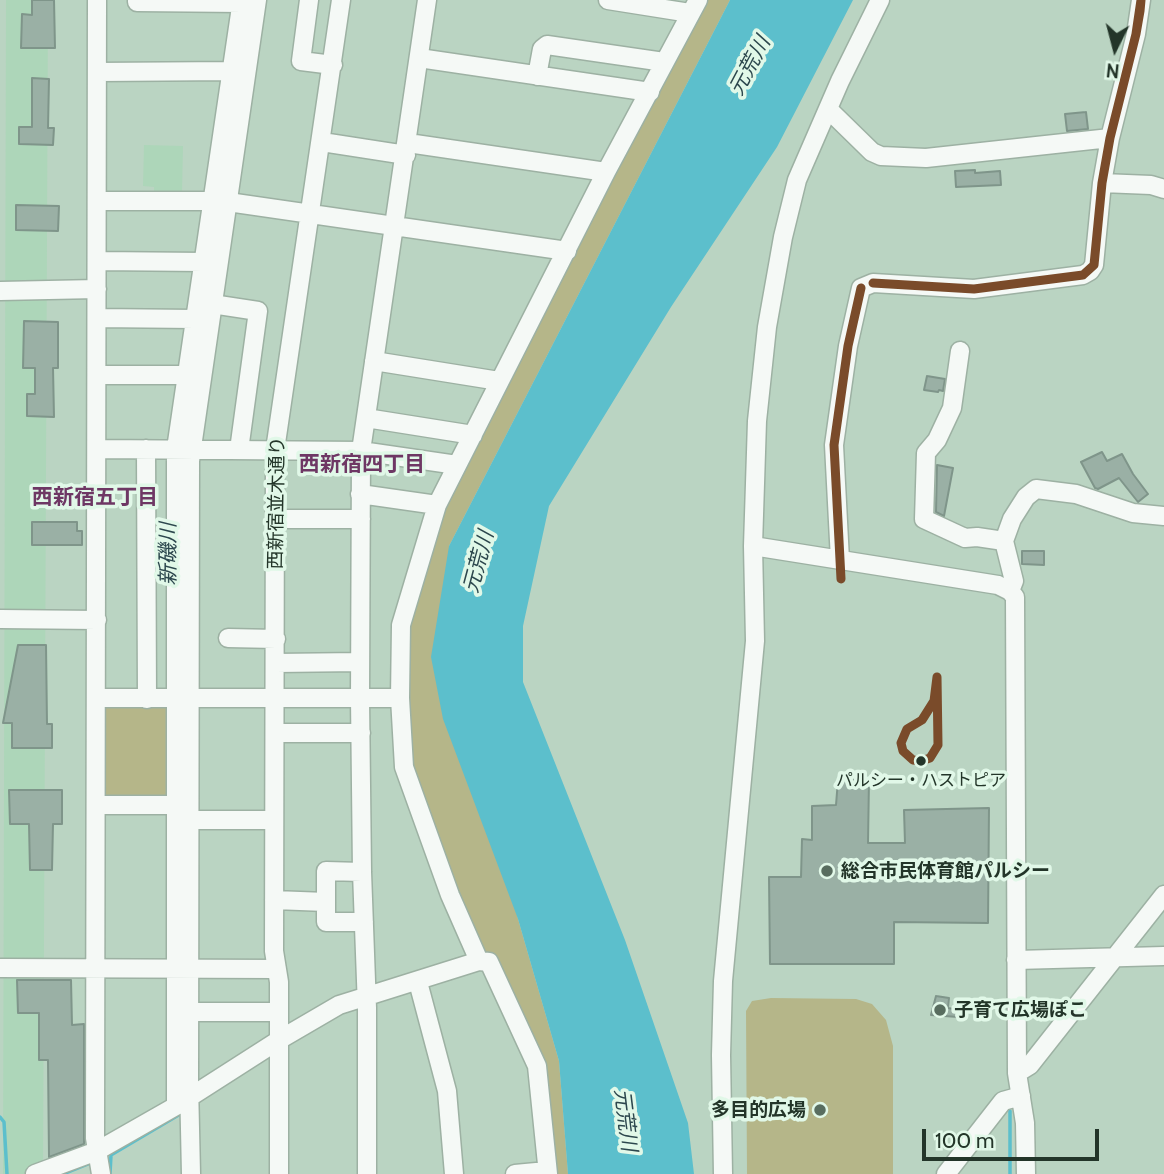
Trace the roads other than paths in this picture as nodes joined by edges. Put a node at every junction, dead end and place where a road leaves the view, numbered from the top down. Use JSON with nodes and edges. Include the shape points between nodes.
{"nodes":[{"id":1,"x":97,"y":0,"type":"edge"},
{"id":2,"x":137,"y":0,"type":"edge"},
{"id":3,"x":309,"y":0,"type":"edge"},
{"id":4,"x":341,"y":0,"type":"edge"},
{"id":5,"x":427,"y":0,"type":"edge"},
{"id":6,"x":608,"y":0,"type":"edge"},
{"id":7,"x":880,"y":0,"type":"edge"},
{"id":8,"x":1141,"y":0,"type":"edge"},
{"id":9,"x":247,"y":1,"type":"edge"},
{"id":10,"x":694,"y":6,"type":"edge"},
{"id":11,"x":419,"y":58,"type":"junction"},
{"id":12,"x":664,"y":62,"type":"junction"},
{"id":13,"x":333,"y":65,"type":"junction"},
{"id":14,"x":232,"y":71,"type":"junction"},
{"id":15,"x":97,"y":72,"type":"junction"},
{"id":16,"x":537,"y":76,"type":"junction"},
{"id":17,"x":650,"y":92,"type":"junction"},
{"id":18,"x":828,"y":109,"type":"junction"},
{"id":19,"x":1110,"y":138,"type":"junction"},
{"id":20,"x":321,"y":142,"type":"junction"},
{"id":21,"x":407,"y":149,"type":"junction"},
{"id":22,"x":606,"y":172,"type":"junction"},
{"id":23,"x":1102,"y":183,"type":"junction"},
{"id":24,"x":1164,"y":189,"type":"edge"},
{"id":25,"x":97,"y":201,"type":"junction"},
{"id":26,"x":220,"y":201,"type":"junction"},
{"id":27,"x":310,"y":213,"type":"junction"},
{"id":28,"x":394,"y":226,"type":"junction"},
{"id":29,"x":567,"y":251,"type":"junction"},
{"id":30,"x":97,"y":261,"type":"junction"},
{"id":31,"x":204,"y":261,"type":"junction"},
{"id":32,"x":97,"y":289,"type":"junction"},
{"id":33,"x":0,"y":291,"type":"edge"},
{"id":34,"x":212,"y":304,"type":"junction"},
{"id":35,"x":97,"y":318,"type":"junction"},
{"id":36,"x":195,"y":319,"type":"junction"},
{"id":37,"x":960,"y":351,"type":"dead end"},
{"id":38,"x":374,"y":361,"type":"junction"},
{"id":39,"x":97,"y":375,"type":"junction"},
{"id":40,"x":187,"y":375,"type":"junction"},
{"id":41,"x":499,"y":381,"type":"junction"},
{"id":42,"x":366,"y":418,"type":"junction"},
{"id":43,"x":474,"y":435,"type":"junction"},
{"id":44,"x":97,"y":449,"type":"junction"},
{"id":45,"x":146,"y":449,"type":"junction"},
{"id":46,"x":184,"y":449,"type":"junction"},
{"id":47,"x":239,"y":450,"type":"junction"},
{"id":48,"x":275,"y":450,"type":"junction"},
{"id":49,"x":361,"y":450,"type":"junction"},
{"id":50,"x":457,"y":466,"type":"junction"},
{"id":51,"x":360,"y":494,"type":"junction"},
{"id":52,"x":437,"y":505,"type":"junction"},
{"id":53,"x":1164,"y":516,"type":"edge"},
{"id":54,"x":276,"y":519,"type":"junction"},
{"id":55,"x":361,"y":519,"type":"junction"},
{"id":56,"x":1004,"y":541,"type":"junction"},
{"id":57,"x":753,"y":546,"type":"junction"},
{"id":58,"x":840,"y":561,"type":"junction"},
{"id":59,"x":1010,"y":591,"type":"junction"},
{"id":60,"x":0,"y":619,"type":"edge"},
{"id":61,"x":97,"y":620,"type":"junction"},
{"id":62,"x":228,"y":638,"type":"dead end"},
{"id":63,"x":276,"y":639,"type":"junction"},
{"id":64,"x":360,"y":662,"type":"junction"},
{"id":65,"x":276,"y":663,"type":"junction"},
{"id":66,"x":96,"y":698,"type":"junction"},
{"id":67,"x":183,"y":698,"type":"junction"},
{"id":68,"x":400,"y":698,"type":"junction"},
{"id":69,"x":147,"y":699,"type":"junction"},
{"id":70,"x":275,"y":699,"type":"junction"},
{"id":71,"x":360,"y":699,"type":"junction"},
{"id":72,"x":275,"y":733,"type":"junction"},
{"id":73,"x":361,"y":733,"type":"junction"},
{"id":74,"x":96,"y":805,"type":"junction"},
{"id":75,"x":175,"y":805,"type":"junction"},
{"id":76,"x":190,"y":820,"type":"junction"},
{"id":77,"x":274,"y":820,"type":"junction"},
{"id":78,"x":362,"y":872,"type":"junction"},
{"id":79,"x":1164,"y":895,"type":"edge"},
{"id":80,"x":274,"y":901,"type":"junction"},
{"id":81,"x":326,"y":902,"type":"junction"},
{"id":82,"x":364,"y":922,"type":"junction"},
{"id":83,"x":1164,"y":956,"type":"edge"},
{"id":84,"x":1116,"y":957,"type":"junction"},
{"id":85,"x":1016,"y":960,"type":"junction"},
{"id":86,"x":479,"y":961,"type":"junction"},
{"id":87,"x":0,"y":968,"type":"edge"},
{"id":88,"x":96,"y":968,"type":"junction"},
{"id":89,"x":183,"y":968,"type":"junction"},
{"id":90,"x":277,"y":969,"type":"junction"},
{"id":91,"x":418,"y":982,"type":"junction"},
{"id":92,"x":366,"y":997,"type":"junction"},
{"id":93,"x":189,"y":1012,"type":"junction"},
{"id":94,"x":279,"y":1012,"type":"junction"},
{"id":95,"x":279,"y":1040,"type":"junction"},
{"id":96,"x":1017,"y":1073,"type":"junction"},
{"id":97,"x":1021,"y":1096,"type":"junction"},
{"id":98,"x":183,"y":1102,"type":"junction"},
{"id":99,"x":97,"y":1151,"type":"junction"},
{"id":100,"x":547,"y":1173,"type":"edge"},
{"id":101,"x":35,"y":1174,"type":"edge"},
{"id":102,"x":100,"y":1174,"type":"edge"},
{"id":103,"x":191,"y":1174,"type":"edge"},
{"id":104,"x":279,"y":1174,"type":"edge"},
{"id":105,"x":367,"y":1174,"type":"edge"},
{"id":106,"x":454,"y":1174,"type":"edge"},
{"id":107,"x":515,"y":1174,"type":"edge"},
{"id":108,"x":723,"y":1174,"type":"edge"},
{"id":109,"x":946,"y":1174,"type":"edge"},
{"id":110,"x":1026,"y":1174,"type":"edge"}],
"edges":[{"from":1,"to":15,"type":"street"},
{"from":2,"to":9,"type":"street"},
{"from":3,"to":13,"type":"street","via":[[301,61]]},
{"from":4,"to":13,"type":"street","name":"西新宿並木通り"},
{"from":5,"to":11,"type":"street"},
{"from":6,"to":10,"type":"street"},
{"from":7,"to":18,"type":"street"},
{"from":8,"to":19,"type":"street"},
{"from":9,"to":14,"type":"street"},
{"from":9,"to":26,"type":"street"},
{"from":10,"to":12,"type":"street"},
{"from":11,"to":16,"type":"street"},
{"from":11,"to":21,"type":"street"},
{"from":12,"to":16,"type":"street","via":[[547,45],[542,49]]},
{"from":12,"to":17,"type":"street"},
{"from":13,"to":20,"type":"street","name":"西新宿並木通り"},
{"from":14,"to":15,"type":"street"},
{"from":14,"to":26,"type":"street"},
{"from":15,"to":25,"type":"street"},
{"from":16,"to":17,"type":"street"},
{"from":17,"to":22,"type":"street"},
{"from":18,"to":19,"type":"street","via":[[881,156],[926,158]]},
{"from":18,"to":57,"type":"street","via":[[797,180],[767,327],[757,421]]},
{"from":19,"to":23,"type":"street"},
{"from":20,"to":21,"type":"street"},
{"from":20,"to":27,"type":"street","name":"西新宿並木通り"},
{"from":21,"to":22,"type":"street"},
{"from":21,"to":28,"type":"street"},
{"from":22,"to":29,"type":"street"},
{"from":23,"to":24,"type":"street"},
{"from":23,"to":58,"type":"street","via":[[1094,265],[1083,275],[974,289],[873,283],[861,288],[834,445]]},
{"from":25,"to":26,"type":"street"},
{"from":25,"to":30,"type":"street"},
{"from":26,"to":27,"type":"street"},
{"from":26,"to":31,"type":"street"},
{"from":26,"to":34,"type":"street"},
{"from":27,"to":28,"type":"street"},
{"from":27,"to":48,"type":"street","name":"西新宿並木通り"},
{"from":28,"to":29,"type":"street"},
{"from":28,"to":38,"type":"street"},
{"from":29,"to":41,"type":"street"},
{"from":30,"to":31,"type":"street"},
{"from":30,"to":32,"type":"street"},
{"from":31,"to":36,"type":"street"},
{"from":32,"to":33,"type":"street"},
{"from":32,"to":35,"type":"street"},
{"from":34,"to":46,"type":"street"},
{"from":34,"to":47,"type":"street","via":[[258,311]]},
{"from":35,"to":36,"type":"street"},
{"from":35,"to":39,"type":"street"},
{"from":36,"to":40,"type":"street"},
{"from":37,"to":56,"type":"street","via":[[952,408],[926,453],[923,519],[965,538]]},
{"from":38,"to":41,"type":"street"},
{"from":38,"to":42,"type":"street"},
{"from":39,"to":40,"type":"street"},
{"from":39,"to":44,"type":"street"},
{"from":40,"to":46,"type":"street"},
{"from":41,"to":43,"type":"street"},
{"from":42,"to":43,"type":"street"},
{"from":42,"to":49,"type":"street"},
{"from":43,"to":50,"type":"street"},
{"from":44,"to":45,"type":"street"},
{"from":44,"to":61,"type":"street"},
{"from":45,"to":46,"type":"street"},
{"from":45,"to":69,"type":"street"},
{"from":46,"to":47,"type":"street"},
{"from":46,"to":67,"type":"street"},
{"from":47,"to":48,"type":"street"},
{"from":48,"to":49,"type":"street"},
{"from":48,"to":54,"type":"street","name":"西新宿並木通り"},
{"from":49,"to":50,"type":"street"},
{"from":49,"to":51,"type":"street"},
{"from":50,"to":52,"type":"street"},
{"from":51,"to":52,"type":"street"},
{"from":51,"to":55,"type":"street"},
{"from":52,"to":68,"type":"street","via":[[401,625]]},
{"from":53,"to":56,"type":"street","via":[[1036,489],[1012,519]]},
{"from":54,"to":55,"type":"street"},
{"from":54,"to":63,"type":"street","name":"西新宿並木通り"},
{"from":55,"to":64,"type":"street"},
{"from":56,"to":59,"type":"street","via":[[1014,581]]},
{"from":57,"to":58,"type":"street"},
{"from":57,"to":108,"type":"street","via":[[755,640],[723,981]]},
{"from":58,"to":59,"type":"street"},
{"from":59,"to":85,"type":"street","via":[[1016,607]]},
{"from":60,"to":61,"type":"street"},
{"from":61,"to":66,"type":"street"},
{"from":62,"to":63,"type":"street"},
{"from":63,"to":65,"type":"street","name":"西新宿並木通り"},
{"from":64,"to":65,"type":"street"},
{"from":64,"to":71,"type":"street"},
{"from":65,"to":70,"type":"street","name":"西新宿並木通り"},
{"from":66,"to":69,"type":"street"},
{"from":66,"to":74,"type":"street"},
{"from":67,"to":69,"type":"street"},
{"from":67,"to":70,"type":"street"},
{"from":67,"to":75,"type":"street"},
{"from":67,"to":76,"type":"street"},
{"from":68,"to":71,"type":"street"},
{"from":68,"to":86,"type":"street","via":[[404,767]]},
{"from":70,"to":71,"type":"street"},
{"from":70,"to":72,"type":"street","name":"西新宿並木通り"},
{"from":71,"to":73,"type":"street"},
{"from":72,"to":73,"type":"street"},
{"from":72,"to":77,"type":"street","name":"西新宿並木通り"},
{"from":73,"to":78,"type":"street"},
{"from":74,"to":75,"type":"street"},
{"from":74,"to":88,"type":"street"},
{"from":75,"to":89,"type":"street"},
{"from":76,"to":77,"type":"street"},
{"from":76,"to":89,"type":"street"},
{"from":77,"to":80,"type":"street","name":"西新宿並木通り"},
{"from":78,"to":81,"type":"street","via":[[326,871]]},
{"from":78,"to":82,"type":"street"},
{"from":79,"to":84,"type":"street"},
{"from":80,"to":81,"type":"street"},
{"from":80,"to":90,"type":"street","name":"西新宿並木通り"},
{"from":81,"to":82,"type":"street","via":[[326,922]]},
{"from":82,"to":92,"type":"street"},
{"from":83,"to":84,"type":"street"},
{"from":84,"to":85,"type":"street"},
{"from":84,"to":96,"type":"street","via":[[1030,1065]]},
{"from":85,"to":96,"type":"street"},
{"from":86,"to":91,"type":"street"},
{"from":86,"to":100,"type":"street","via":[[489,962],[537,1066]]},
{"from":87,"to":88,"type":"street"},
{"from":88,"to":89,"type":"street"},
{"from":88,"to":99,"type":"street"},
{"from":89,"to":90,"type":"street"},
{"from":89,"to":93,"type":"street"},
{"from":89,"to":98,"type":"street"},
{"from":90,"to":94,"type":"street","name":"西新宿並木通り"},
{"from":91,"to":92,"type":"street"},
{"from":91,"to":106,"type":"street","via":[[447,1091]]},
{"from":92,"to":95,"type":"street","via":[[339,1006]]},
{"from":92,"to":105,"type":"street"},
{"from":93,"to":94,"type":"street"},
{"from":93,"to":98,"type":"street"},
{"from":94,"to":95,"type":"street","name":"西新宿並木通り"},
{"from":95,"to":98,"type":"street"},
{"from":95,"to":104,"type":"street","name":"西新宿並木通り"},
{"from":96,"to":97,"type":"street"},
{"from":97,"to":109,"type":"street","via":[[1003,1101]]},
{"from":97,"to":110,"type":"street"},
{"from":98,"to":99,"type":"street"},
{"from":98,"to":103,"type":"street"},
{"from":99,"to":101,"type":"street"},
{"from":99,"to":102,"type":"street"},
{"from":100,"to":107,"type":"street"}]}
